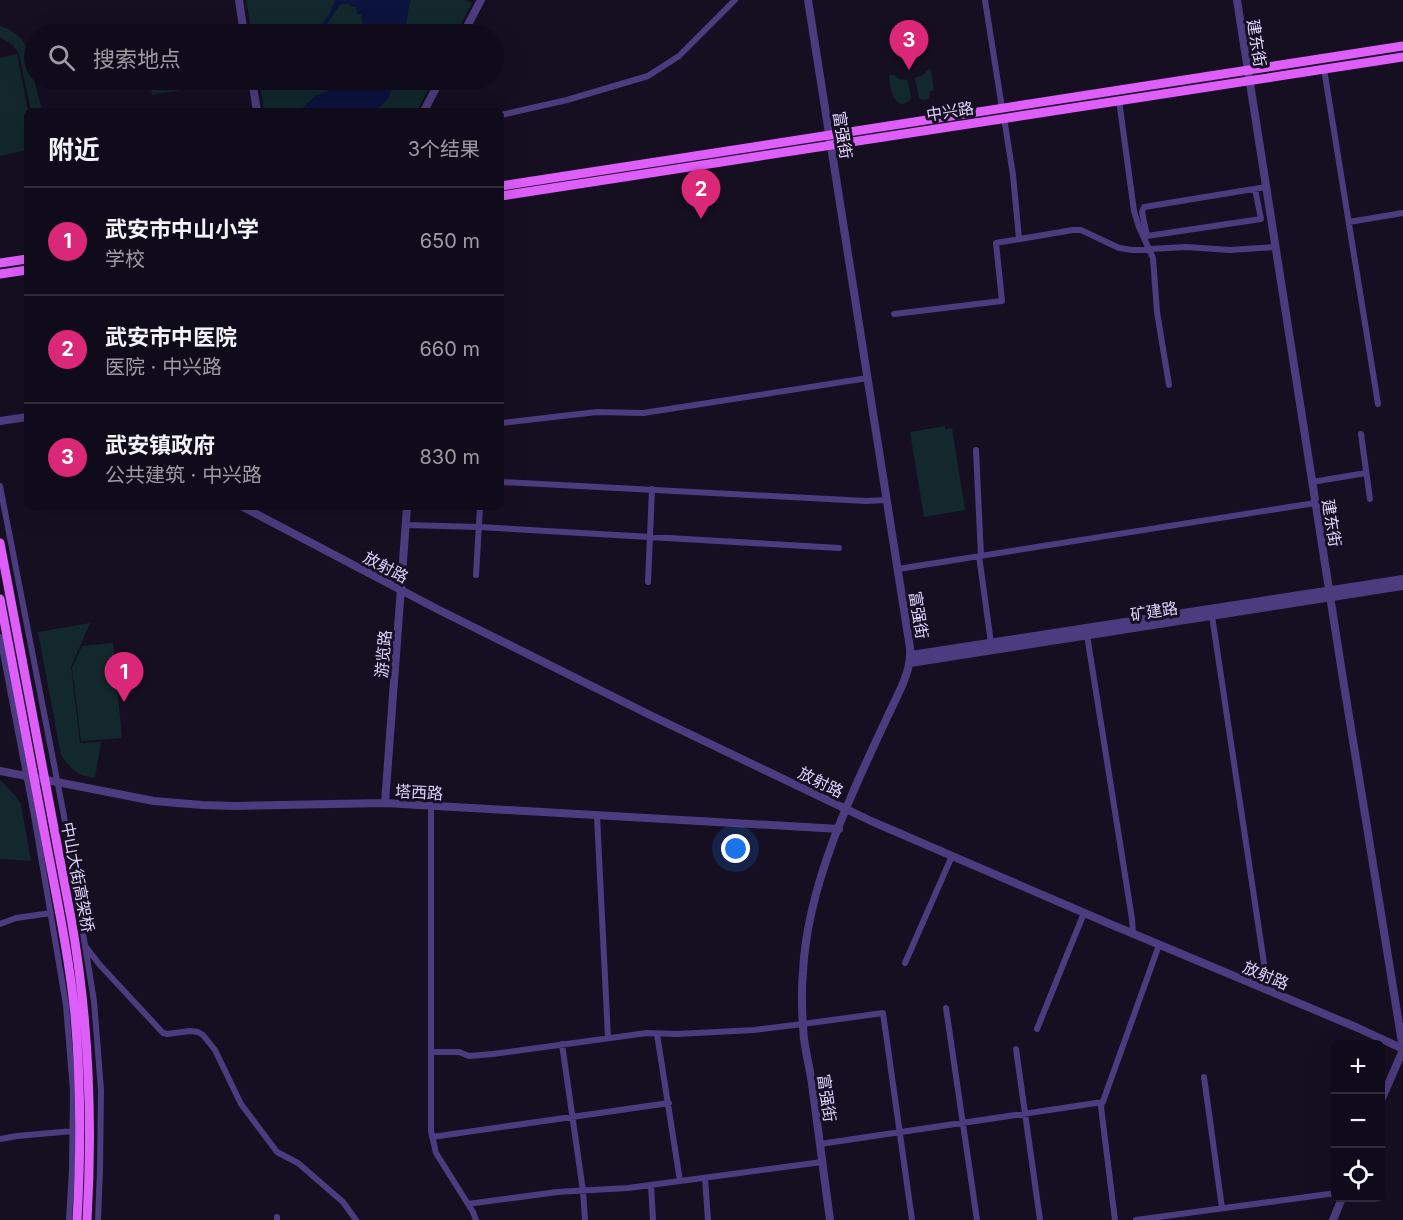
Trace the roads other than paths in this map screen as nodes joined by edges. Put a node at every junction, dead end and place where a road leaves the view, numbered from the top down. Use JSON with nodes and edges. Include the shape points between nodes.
{"nodes":[{"id":1,"x":239,"y":0,"type":"edge"},
{"id":2,"x":481,"y":0,"type":"edge"},
{"id":3,"x":735,"y":0,"type":"edge"},
{"id":4,"x":808,"y":0,"type":"edge"},
{"id":5,"x":985,"y":0,"type":"edge"},
{"id":6,"x":1237,"y":0,"type":"edge"},
{"id":7,"x":243,"y":24,"type":"edge"},
{"id":8,"x":468,"y":24,"type":"edge"},
{"id":9,"x":1403,"y":46,"type":"edge"},
{"id":10,"x":1403,"y":57,"type":"edge"},
{"id":11,"x":1324,"y":69,"type":"junction"},
{"id":12,"x":1248,"y":75,"type":"junction"},
{"id":13,"x":254,"y":90,"type":"edge"},
{"id":14,"x":435,"y":90,"type":"edge"},
{"id":15,"x":1119,"y":100,"type":"junction"},
{"id":16,"x":257,"y":108,"type":"edge"},
{"id":17,"x":426,"y":108,"type":"edge"},
{"id":18,"x":1002,"y":108,"type":"junction"},
{"id":19,"x":504,"y":114,"type":"edge"},
{"id":20,"x":1004,"y":118,"type":"junction"},
{"id":21,"x":830,"y":140,"type":"junction"},
{"id":22,"x":504,"y":186,"type":"edge"},
{"id":23,"x":1266,"y":187,"type":"junction"},
{"id":24,"x":1255,"y":189,"type":"junction"},
{"id":25,"x":504,"y":195,"type":"edge"},
{"id":26,"x":1403,"y":213,"type":"edge"},
{"id":27,"x":1348,"y":222,"type":"junction"},
{"id":28,"x":1019,"y":239,"type":"junction"},
{"id":29,"x":1275,"y":247,"type":"junction"},
{"id":30,"x":1149,"y":249,"type":"junction"},
{"id":31,"x":24,"y":260,"type":"edge"},
{"id":32,"x":0,"y":264,"type":"edge"},
{"id":33,"x":24,"y":270,"type":"edge"},
{"id":34,"x":0,"y":274,"type":"edge"},
{"id":35,"x":894,"y":314,"type":"dead end"},
{"id":36,"x":868,"y":378,"type":"junction"},
{"id":37,"x":1169,"y":385,"type":"dead end"},
{"id":38,"x":1378,"y":404,"type":"dead end"},
{"id":39,"x":24,"y":417,"type":"edge"},
{"id":40,"x":0,"y":421,"type":"edge"},
{"id":41,"x":504,"y":423,"type":"edge"},
{"id":42,"x":1360,"y":434,"type":"dead end"},
{"id":43,"x":976,"y":450,"type":"dead end"},
{"id":44,"x":1366,"y":473,"type":"junction"},
{"id":45,"x":504,"y":482,"type":"edge"},
{"id":46,"x":1312,"y":482,"type":"junction"},
{"id":47,"x":0,"y":486,"type":"edge"},
{"id":48,"x":652,"y":489,"type":"junction"},
{"id":49,"x":1370,"y":499,"type":"dead end"},
{"id":50,"x":887,"y":500,"type":"junction"},
{"id":51,"x":1315,"y":503,"type":"junction"},
{"id":52,"x":249,"y":510,"type":"edge"},
{"id":53,"x":407,"y":510,"type":"edge"},
{"id":54,"x":480,"y":510,"type":"edge"},
{"id":55,"x":406,"y":525,"type":"junction"},
{"id":56,"x":479,"y":527,"type":"junction"},
{"id":57,"x":650,"y":537,"type":"junction"},
{"id":58,"x":0,"y":543,"type":"edge"},
{"id":59,"x":839,"y":548,"type":"dead end"},
{"id":60,"x":980,"y":556,"type":"junction"},
{"id":61,"x":898,"y":569,"type":"junction"},
{"id":62,"x":476,"y":575,"type":"dead end"},
{"id":63,"x":1403,"y":579,"type":"edge"},
{"id":64,"x":648,"y":582,"type":"dead end"},
{"id":65,"x":1403,"y":586,"type":"edge"},
{"id":66,"x":402,"y":590,"type":"junction"},
{"id":67,"x":1329,"y":594,"type":"junction"},
{"id":68,"x":0,"y":599,"type":"edge"},
{"id":69,"x":1212,"y":616,"type":"junction"},
{"id":70,"x":1087,"y":635,"type":"junction"},
{"id":71,"x":0,"y":637,"type":"edge"},
{"id":72,"x":991,"y":643,"type":"junction"},
{"id":73,"x":910,"y":659,"type":"junction"},
{"id":74,"x":0,"y":771,"type":"edge"},
{"id":75,"x":27,"y":776,"type":"junction"},
{"id":76,"x":57,"y":782,"type":"junction"},
{"id":77,"x":385,"y":803,"type":"junction"},
{"id":78,"x":431,"y":806,"type":"junction"},
{"id":79,"x":846,"y":809,"type":"junction"},
{"id":80,"x":597,"y":816,"type":"junction"},
{"id":81,"x":839,"y":829,"type":"junction"},
{"id":82,"x":952,"y":856,"type":"junction"},
{"id":83,"x":51,"y":913,"type":"junction"},
{"id":84,"x":1084,"y":913,"type":"junction"},
{"id":85,"x":0,"y":924,"type":"edge"},
{"id":86,"x":1133,"y":934,"type":"junction"},
{"id":87,"x":1159,"y":945,"type":"junction"},
{"id":88,"x":86,"y":946,"type":"junction"},
{"id":89,"x":905,"y":963,"type":"dead end"},
{"id":90,"x":1266,"y":990,"type":"junction"},
{"id":91,"x":946,"y":1008,"type":"dead end"},
{"id":92,"x":804,"y":1024,"type":"junction"},
{"id":93,"x":1037,"y":1029,"type":"dead end"},
{"id":94,"x":657,"y":1034,"type":"junction"},
{"id":95,"x":608,"y":1038,"type":"junction"},
{"id":96,"x":562,"y":1044,"type":"junction"},
{"id":97,"x":1016,"y":1049,"type":"dead end"},
{"id":98,"x":1403,"y":1049,"type":"edge"},
{"id":99,"x":431,"y":1052,"type":"junction"},
{"id":100,"x":1204,"y":1077,"type":"dead end"},
{"id":101,"x":1384,"y":1094,"type":"edge"},
{"id":102,"x":1103,"y":1102,"type":"junction"},
{"id":103,"x":669,"y":1103,"type":"junction"},
{"id":104,"x":1025,"y":1114,"type":"junction"},
{"id":105,"x":573,"y":1117,"type":"junction"},
{"id":106,"x":962,"y":1123,"type":"junction"},
{"id":107,"x":72,"y":1131,"type":"junction"},
{"id":108,"x":900,"y":1132,"type":"junction"},
{"id":109,"x":432,"y":1137,"type":"junction"},
{"id":110,"x":0,"y":1139,"type":"edge"},
{"id":111,"x":820,"y":1144,"type":"junction"},
{"id":112,"x":822,"y":1162,"type":"junction"},
{"id":113,"x":705,"y":1178,"type":"junction"},
{"id":114,"x":680,"y":1181,"type":"junction"},
{"id":115,"x":651,"y":1185,"type":"junction"},
{"id":116,"x":583,"y":1191,"type":"junction"},
{"id":117,"x":1331,"y":1194,"type":"edge"},
{"id":118,"x":1340,"y":1202,"type":"edge"},
{"id":119,"x":468,"y":1204,"type":"junction"},
{"id":120,"x":1222,"y":1208,"type":"junction"},
{"id":121,"x":1185,"y":1216,"type":"edge"},
{"id":122,"x":69,"y":1220,"type":"edge"},
{"id":123,"x":77,"y":1220,"type":"edge"},
{"id":124,"x":87,"y":1220,"type":"edge"},
{"id":125,"x":98,"y":1220,"type":"edge"},
{"id":126,"x":356,"y":1220,"type":"edge"},
{"id":127,"x":476,"y":1220,"type":"edge"},
{"id":128,"x":585,"y":1220,"type":"edge"},
{"id":129,"x":653,"y":1220,"type":"edge"},
{"id":130,"x":708,"y":1220,"type":"edge"},
{"id":131,"x":830,"y":1220,"type":"edge"},
{"id":132,"x":912,"y":1220,"type":"edge"},
{"id":133,"x":977,"y":1220,"type":"edge"},
{"id":134,"x":1040,"y":1220,"type":"edge"},
{"id":135,"x":1115,"y":1220,"type":"edge"},
{"id":136,"x":1136,"y":1220,"type":"edge"},
{"id":137,"x":1333,"y":1220,"type":"edge"}],
"edges":[{"from":1,"to":7,"type":"street"},
{"from":2,"to":8,"type":"street"},
{"from":3,"to":19,"type":"street","via":[[679,56],[648,76]]},
{"from":4,"to":21,"type":"street","name":"富强街"},
{"from":5,"to":18,"type":"street"},
{"from":6,"to":12,"type":"street","name":"建东街"},
{"from":9,"to":12,"type":"main road","name":"中兴路"},
{"from":10,"to":11,"type":"main road","name":"中兴路"},
{"from":11,"to":12,"type":"main road","name":"中兴路"},
{"from":11,"to":27,"type":"street"},
{"from":12,"to":15,"type":"main road","name":"中兴路"},
{"from":12,"to":18,"type":"main road","name":"中兴路"},
{"from":12,"to":23,"type":"street","name":"建东街"},
{"from":13,"to":16,"type":"street"},
{"from":14,"to":17,"type":"street"},
{"from":15,"to":20,"type":"main road","name":"中兴路"},
{"from":15,"to":30,"type":"street","via":[[1134,211]]},
{"from":18,"to":21,"type":"main road","name":"中兴路"},
{"from":20,"to":21,"type":"main road","name":"中兴路"},
{"from":20,"to":28,"type":"street"},
{"from":21,"to":22,"type":"main road","name":"中兴路"},
{"from":21,"to":25,"type":"main road","name":"中兴路"},
{"from":21,"to":36,"type":"street","name":"富强街"},
{"from":23,"to":24,"type":"street"},
{"from":23,"to":29,"type":"street","name":"建东街"},
{"from":24,"to":24,"type":"street","via":[[1144,207],[1147,236],[1261,219]]},
{"from":26,"to":27,"type":"street"},
{"from":27,"to":38,"type":"street"},
{"from":28,"to":30,"type":"street","via":[[1081,230],[1119,248]]},
{"from":28,"to":35,"type":"street","via":[[996,243],[1002,301]]},
{"from":29,"to":30,"type":"street"},
{"from":29,"to":46,"type":"street","name":"建东街"},
{"from":30,"to":37,"type":"street"},
{"from":31,"to":32,"type":"main road"},
{"from":33,"to":34,"type":"main road"},
{"from":36,"to":41,"type":"street","via":[[643,413],[597,412]]},
{"from":36,"to":50,"type":"street","name":"富强街"},
{"from":39,"to":40,"type":"street"},
{"from":42,"to":44,"type":"street"},
{"from":43,"to":60,"type":"street"},
{"from":44,"to":46,"type":"street"},
{"from":44,"to":49,"type":"street"},
{"from":45,"to":48,"type":"street"},
{"from":46,"to":51,"type":"street","name":"建东街"},
{"from":47,"to":76,"type":"street"},
{"from":48,"to":50,"type":"street"},
{"from":48,"to":57,"type":"street"},
{"from":50,"to":61,"type":"street","name":"富强街"},
{"from":51,"to":60,"type":"street"},
{"from":51,"to":67,"type":"street","name":"建东街"},
{"from":52,"to":66,"type":"street","name":"放射路"},
{"from":53,"to":55,"type":"street","name":"游览路"},
{"from":54,"to":56,"type":"street"},
{"from":55,"to":56,"type":"street"},
{"from":55,"to":66,"type":"street","name":"游览路"},
{"from":56,"to":57,"type":"street"},
{"from":56,"to":62,"type":"street"},
{"from":57,"to":59,"type":"street"},
{"from":57,"to":64,"type":"street"},
{"from":58,"to":124,"type":"main road","name":"中山大街高架桥","bridge":true,"via":[[81,978],[91,1116]]},
{"from":60,"to":61,"type":"street"},
{"from":60,"to":72,"type":"street"},
{"from":61,"to":73,"type":"street","name":"富强街"},
{"from":63,"to":67,"type":"street","name":"矿建路"},
{"from":65,"to":67,"type":"street","name":"矿建路"},
{"from":66,"to":77,"type":"street","name":"游览路"},
{"from":66,"to":79,"type":"street","name":"放射路"},
{"from":67,"to":69,"type":"street","name":"矿建路"},
{"from":67,"to":72,"type":"street","name":"矿建路"},
{"from":67,"to":98,"type":"street","name":"建东街"},
{"from":68,"to":123,"type":"main road","name":"中山大街高架桥","bridge":true,"via":[[70,980],[80,1116]]},
{"from":69,"to":70,"type":"street","name":"矿建路"},
{"from":69,"to":90,"type":"street"},
{"from":70,"to":73,"type":"street","name":"矿建路"},
{"from":70,"to":86,"type":"street"},
{"from":71,"to":75,"type":"street"},
{"from":72,"to":73,"type":"street","name":"矿建路"},
{"from":73,"to":79,"type":"street","name":"富强街"},
{"from":74,"to":75,"type":"street","name":"塔西路"},
{"from":75,"to":76,"type":"street","name":"塔西路"},
{"from":75,"to":83,"type":"street"},
{"from":76,"to":77,"type":"street","name":"塔西路","via":[[154,801],[202,805]]},
{"from":76,"to":88,"type":"street"},
{"from":77,"to":78,"type":"street","name":"塔西路"},
{"from":78,"to":80,"type":"street","name":"塔西路"},
{"from":78,"to":99,"type":"street"},
{"from":79,"to":81,"type":"street","name":"富强街"},
{"from":79,"to":82,"type":"street","name":"放射路"},
{"from":80,"to":81,"type":"street","name":"塔西路"},
{"from":80,"to":95,"type":"street"},
{"from":81,"to":92,"type":"street","name":"富强街","via":[[808,926],[802,970]]},
{"from":82,"to":84,"type":"street","name":"放射路"},
{"from":82,"to":89,"type":"street"},
{"from":83,"to":85,"type":"street"},
{"from":83,"to":107,"type":"street","via":[[68,1025]]},
{"from":84,"to":86,"type":"street","name":"放射路"},
{"from":84,"to":93,"type":"street"},
{"from":86,"to":87,"type":"street","name":"放射路"},
{"from":87,"to":90,"type":"street","name":"放射路"},
{"from":87,"to":102,"type":"street"},
{"from":88,"to":125,"type":"street","via":[[101,1090]]},
{"from":88,"to":126,"type":"street","via":[[163,1032],[190,1031],[203,1035],[215,1050],[241,1104],[277,1152],[298,1163],[344,1202]]},
{"from":90,"to":98,"type":"street","name":"放射路"},
{"from":91,"to":106,"type":"street"},
{"from":92,"to":94,"type":"street"},
{"from":92,"to":108,"type":"street","via":[[883,1013]]},
{"from":92,"to":111,"type":"street","name":"富强街"},
{"from":94,"to":95,"type":"street"},
{"from":94,"to":103,"type":"street"},
{"from":95,"to":96,"type":"street"},
{"from":96,"to":99,"type":"street","via":[[469,1056]]},
{"from":96,"to":105,"type":"street"},
{"from":97,"to":104,"type":"street"},
{"from":98,"to":101,"type":"street"},
{"from":99,"to":109,"type":"street"},
{"from":100,"to":120,"type":"street"},
{"from":102,"to":104,"type":"street"},
{"from":102,"to":135,"type":"street","via":[[1101,1114]]},
{"from":103,"to":105,"type":"street"},
{"from":103,"to":114,"type":"street"},
{"from":104,"to":106,"type":"street"},
{"from":104,"to":134,"type":"street"},
{"from":105,"to":109,"type":"street"},
{"from":105,"to":116,"type":"street"},
{"from":106,"to":108,"type":"street"},
{"from":106,"to":133,"type":"street"},
{"from":107,"to":110,"type":"street"},
{"from":107,"to":122,"type":"street"},
{"from":108,"to":111,"type":"street"},
{"from":108,"to":132,"type":"street"},
{"from":109,"to":119,"type":"street","via":[[436,1153]]},
{"from":111,"to":112,"type":"street","name":"富强街"},
{"from":112,"to":113,"type":"street"},
{"from":112,"to":131,"type":"street","name":"富强街"},
{"from":113,"to":114,"type":"street"},
{"from":113,"to":130,"type":"street"},
{"from":114,"to":115,"type":"street"},
{"from":115,"to":116,"type":"street"},
{"from":115,"to":129,"type":"street"},
{"from":116,"to":119,"type":"street"},
{"from":116,"to":128,"type":"street"},
{"from":117,"to":120,"type":"street"},
{"from":118,"to":137,"type":"street"},
{"from":119,"to":127,"type":"street"},
{"from":120,"to":121,"type":"street"},
{"from":121,"to":136,"type":"street"}]}
